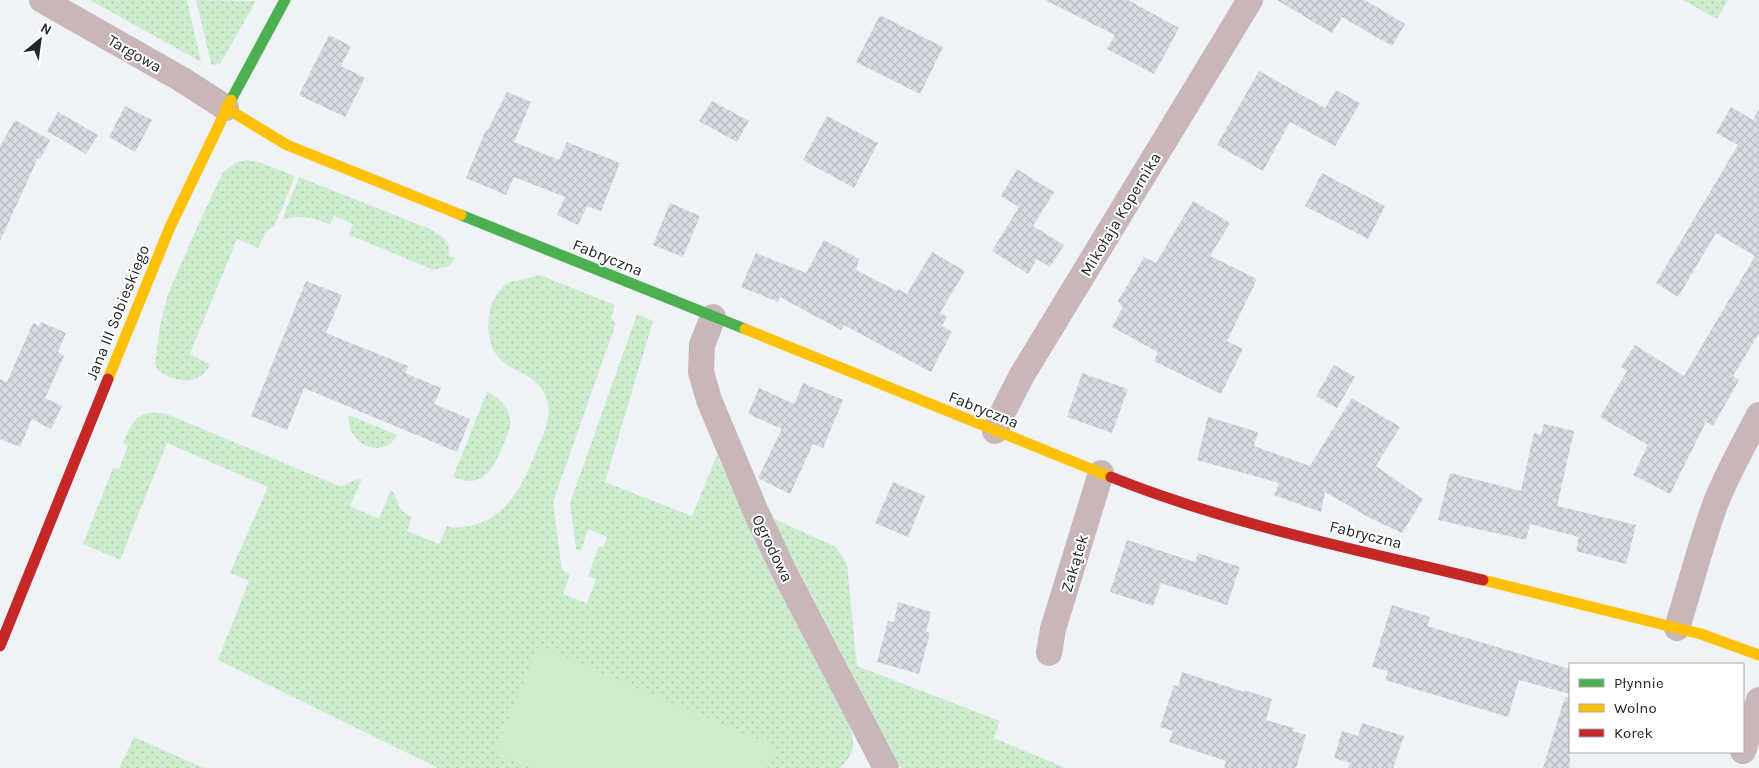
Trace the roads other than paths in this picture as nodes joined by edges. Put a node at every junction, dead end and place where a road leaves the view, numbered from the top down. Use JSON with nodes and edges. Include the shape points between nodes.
{"nodes":[{"id":1,"x":42,"y":0,"type":"edge"},
{"id":2,"x":285,"y":0,"type":"edge"},
{"id":3,"x":1250,"y":0,"type":"edge"},
{"id":4,"x":226,"y":108,"type":"junction"},
{"id":5,"x":712,"y":316,"type":"junction"},
{"id":6,"x":1759,"y":416,"type":"edge"},
{"id":7,"x":995,"y":431,"type":"junction"},
{"id":8,"x":1101,"y":473,"type":"junction"},
{"id":9,"x":1678,"y":628,"type":"junction"},
{"id":10,"x":0,"y":646,"type":"edge"},
{"id":11,"x":1049,"y":653,"type":"dead end"},
{"id":12,"x":1759,"y":655,"type":"edge"},
{"id":13,"x":1759,"y":700,"type":"edge"},
{"id":14,"x":1744,"y":748,"type":"edge"},
{"id":15,"x":1742,"y":753,"type":"edge"},
{"id":16,"x":886,"y":768,"type":"edge"},
{"id":17,"x":1737,"y":768,"type":"edge"}],
"edges":[{"from":1,"to":4,"type":"street","name":"Targowa"},
{"from":2,"to":4,"type":"street","name":"Jana III Sobieskiego"},
{"from":3,"to":7,"type":"street","name":"Mikołaja Kopernika","via":[[1018,381]]},
{"from":4,"to":5,"type":"street","name":"Fabryczna","via":[[287,145]]},
{"from":4,"to":10,"type":"street","name":"Jana III Sobieskiego","via":[[170,227]]},
{"from":5,"to":7,"type":"street","name":"Fabryczna"},
{"from":5,"to":16,"type":"street","name":"Ogrodowa","via":[[702,345],[700,372],[709,400],[752,505]]},
{"from":6,"to":9,"type":"street","via":[[1717,501]]},
{"from":7,"to":8,"type":"street","name":"Fabryczna"},
{"from":8,"to":9,"type":"street","name":"Fabryczna","via":[[1271,528]]},
{"from":8,"to":11,"type":"street","name":"Zakątek","via":[[1053,628]]},
{"from":9,"to":12,"type":"street","name":"Fabryczna"},
{"from":13,"to":14,"type":"street"},
{"from":15,"to":17,"type":"street"}]}
